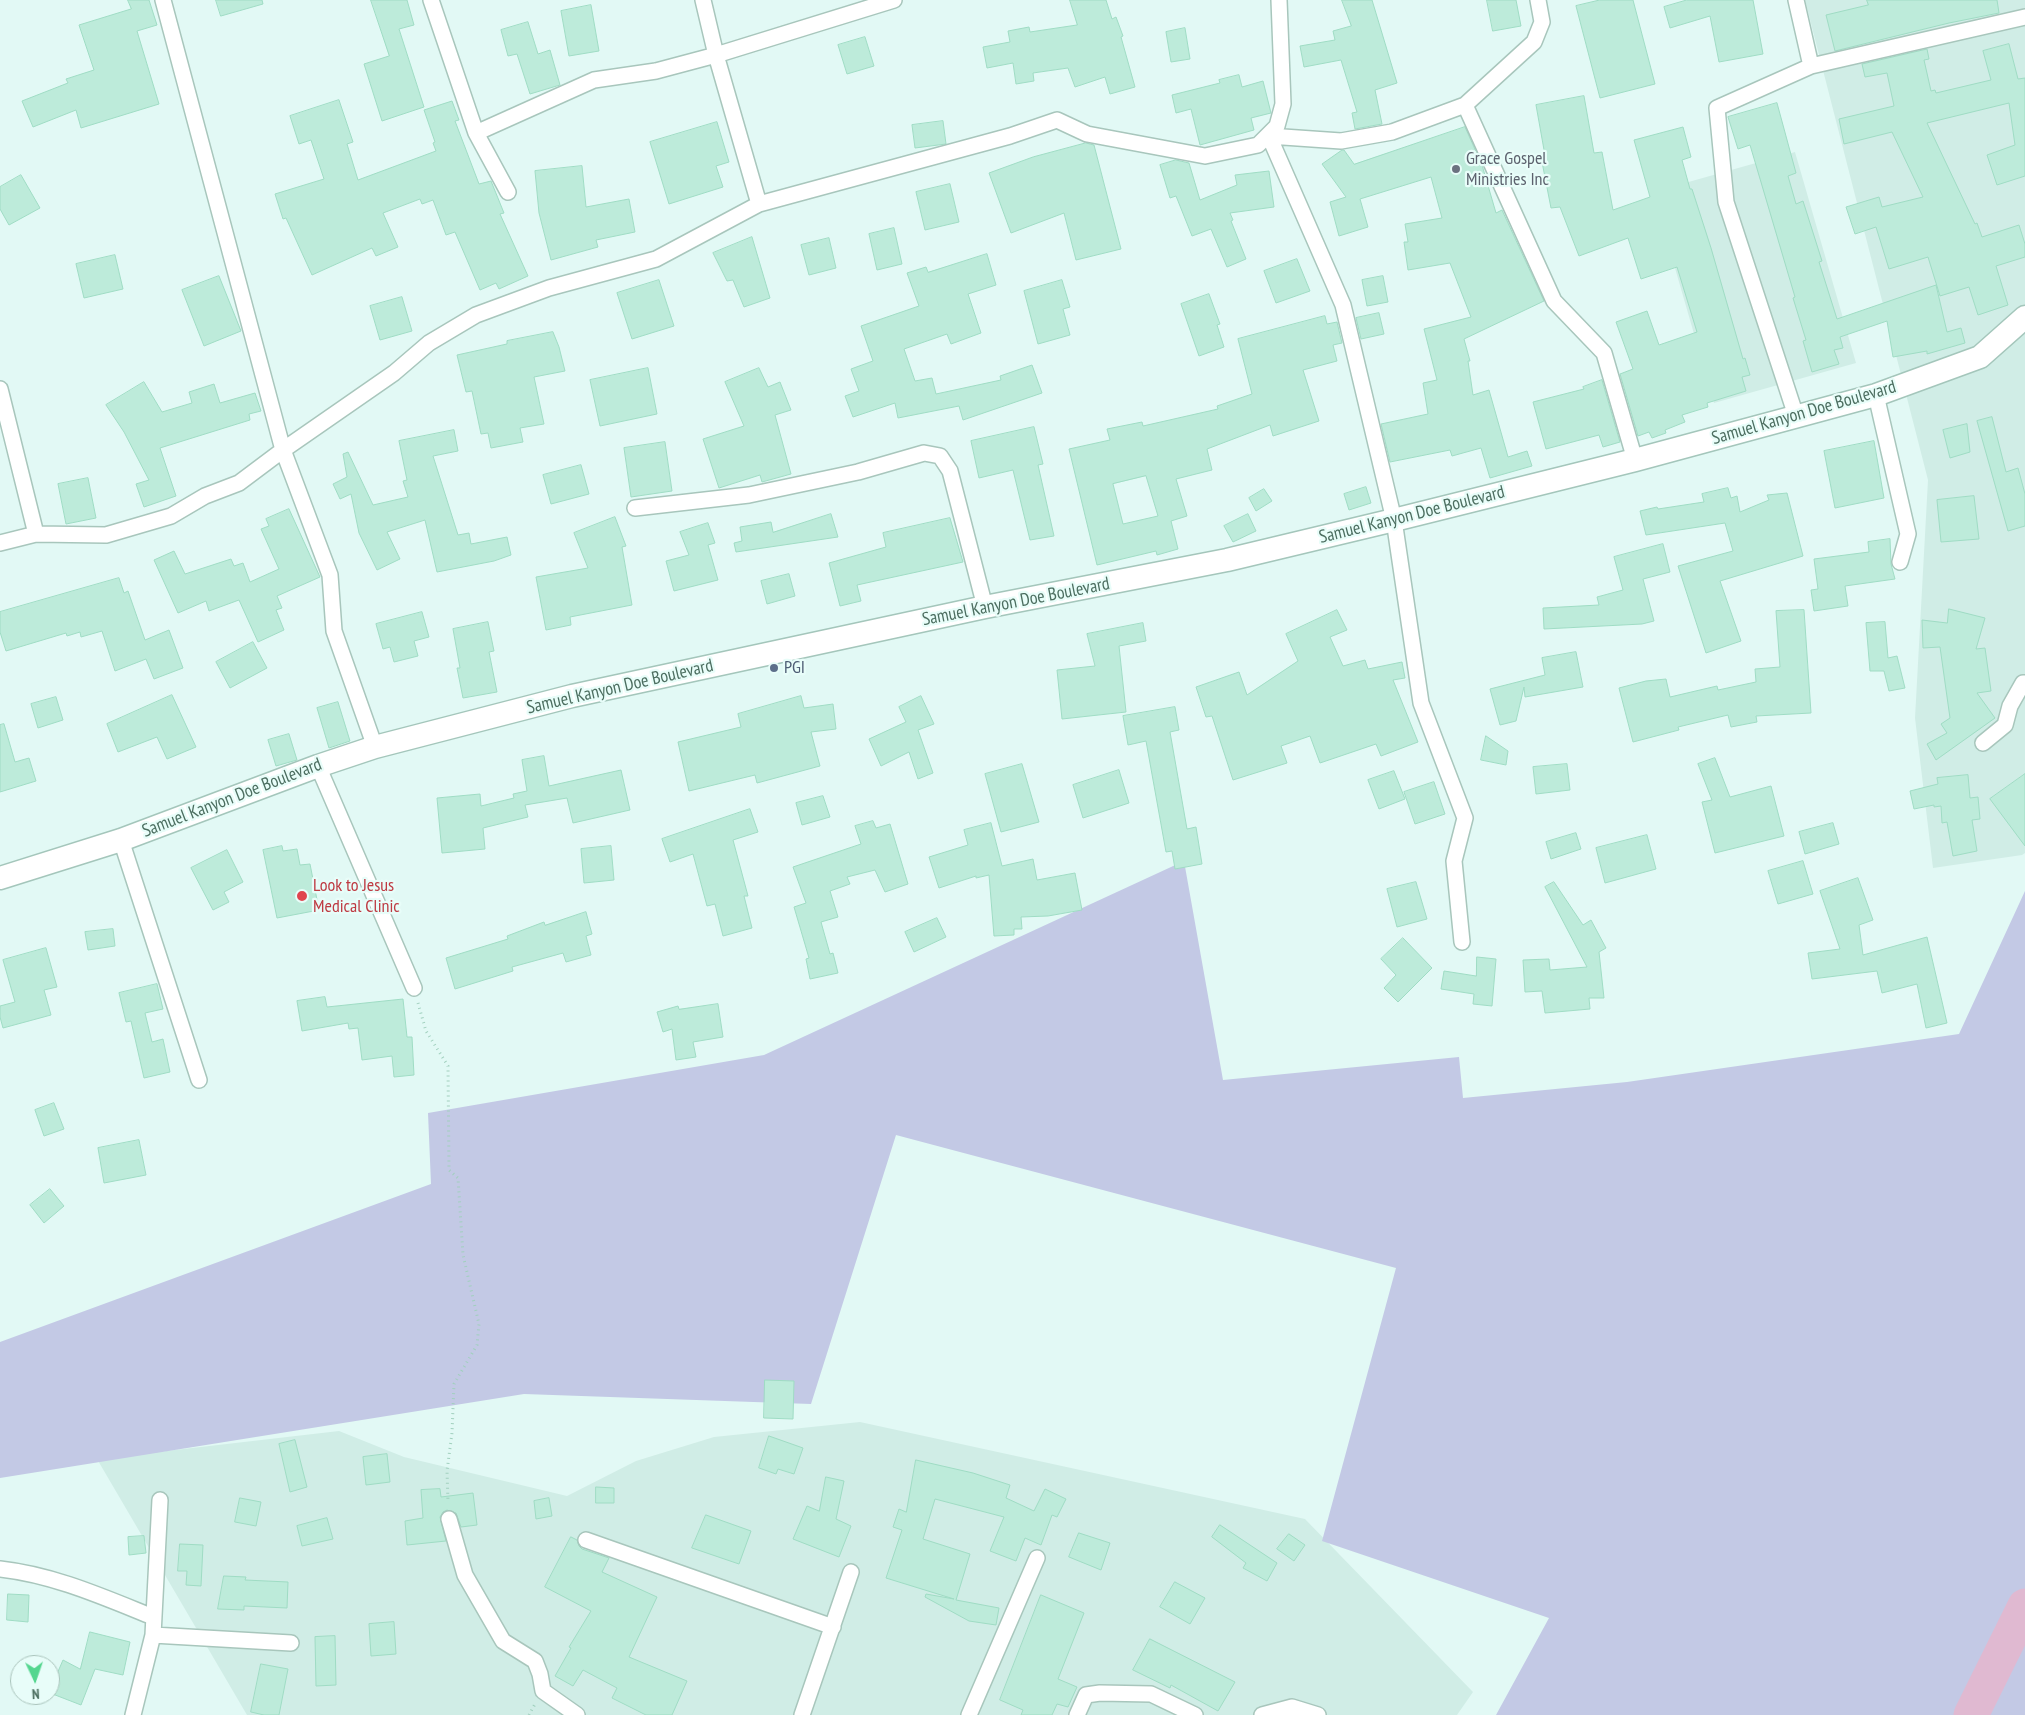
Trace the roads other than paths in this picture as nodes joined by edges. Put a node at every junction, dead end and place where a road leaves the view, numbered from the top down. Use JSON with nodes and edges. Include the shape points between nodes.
{"nodes":[{"id":1,"x":163,"y":0,"type":"edge"},
{"id":2,"x":431,"y":0,"type":"edge"},
{"id":3,"x":703,"y":0,"type":"edge"},
{"id":4,"x":894,"y":0,"type":"edge"},
{"id":5,"x":1279,"y":0,"type":"edge"},
{"id":6,"x":1538,"y":0,"type":"edge"},
{"id":7,"x":1796,"y":0,"type":"edge"},
{"id":8,"x":2025,"y":17,"type":"edge"},
{"id":9,"x":716,"y":55,"type":"junction"},
{"id":10,"x":1811,"y":66,"type":"junction"},
{"id":11,"x":1465,"y":105,"type":"junction"},
{"id":12,"x":476,"y":133,"type":"junction"},
{"id":13,"x":1269,"y":136,"type":"junction"},
{"id":14,"x":508,"y":192,"type":"dead end"},
{"id":15,"x":759,"y":204,"type":"junction"},
{"id":16,"x":2025,"y":317,"type":"edge"},
{"id":17,"x":0,"y":389,"type":"edge"},
{"id":18,"x":1876,"y":395,"type":"junction"},
{"id":19,"x":1796,"y":416,"type":"junction"},
{"id":20,"x":284,"y":450,"type":"junction"},
{"id":21,"x":1635,"y":460,"type":"junction"},
{"id":22,"x":635,"y":508,"type":"dead end"},
{"id":23,"x":1394,"y":520,"type":"junction"},
{"id":24,"x":36,"y":534,"type":"junction"},
{"id":25,"x":0,"y":543,"type":"edge"},
{"id":26,"x":1900,"y":562,"type":"dead end"},
{"id":27,"x":985,"y":607,"type":"junction"},
{"id":28,"x":2025,"y":683,"type":"edge"},
{"id":29,"x":1983,"y":743,"type":"dead end"},
{"id":30,"x":374,"y":746,"type":"junction"},
{"id":31,"x":318,"y":766,"type":"junction"},
{"id":32,"x":121,"y":840,"type":"junction"},
{"id":33,"x":0,"y":878,"type":"edge"},
{"id":34,"x":1462,"y":942,"type":"dead end"},
{"id":35,"x":414,"y":988,"type":"road end"},
{"id":36,"x":199,"y":1080,"type":"dead end"},
{"id":37,"x":160,"y":1500,"type":"dead end"},
{"id":38,"x":449,"y":1519,"type":"road end"},
{"id":39,"x":586,"y":1540,"type":"dead end"},
{"id":40,"x":1037,"y":1558,"type":"dead end"},
{"id":41,"x":0,"y":1569,"type":"edge"},
{"id":42,"x":851,"y":1572,"type":"dead end"},
{"id":43,"x":153,"y":1617,"type":"junction"},
{"id":44,"x":833,"y":1627,"type":"junction"},
{"id":45,"x":152,"y":1635,"type":"junction"},
{"id":46,"x":291,"y":1643,"type":"dead end"},
{"id":47,"x":133,"y":1715,"type":"edge"},
{"id":48,"x":577,"y":1715,"type":"edge"},
{"id":49,"x":802,"y":1715,"type":"edge"},
{"id":50,"x":969,"y":1715,"type":"edge"},
{"id":51,"x":1077,"y":1715,"type":"edge"},
{"id":52,"x":1195,"y":1715,"type":"edge"},
{"id":53,"x":1262,"y":1715,"type":"edge"},
{"id":54,"x":1318,"y":1715,"type":"edge"}],
"edges":[{"from":1,"to":20,"type":"street"},
{"from":2,"to":12,"type":"street"},
{"from":3,"to":9,"type":"street"},
{"from":4,"to":9,"type":"street"},
{"from":5,"to":13,"type":"street","via":[[1283,104],[1277,126]]},
{"from":6,"to":11,"type":"street","via":[[1542,22],[1534,42]]},
{"from":7,"to":10,"type":"street"},
{"from":8,"to":10,"type":"street"},
{"from":9,"to":12,"type":"street","via":[[656,71],[594,80]]},
{"from":9,"to":15,"type":"street"},
{"from":10,"to":19,"type":"street","via":[[1717,108],[1726,202]]},
{"from":11,"to":13,"type":"street","via":[[1392,132],[1340,141]]},
{"from":11,"to":21,"type":"street","via":[[1554,301],[1604,353]]},
{"from":12,"to":14,"type":"street"},
{"from":13,"to":15,"type":"street","via":[[1258,146],[1205,156],[1087,134],[1057,120],[1010,136]]},
{"from":13,"to":23,"type":"street","via":[[1343,305]]},
{"from":15,"to":20,"type":"street","via":[[656,259],[549,288],[476,315],[430,343],[394,373]]},
{"from":16,"to":18,"type":"street","name":"Samuel Kanyon Doe Boulevard","via":[[1980,357]]},
{"from":17,"to":24,"type":"street"},
{"from":18,"to":19,"type":"street","name":"Samuel Kanyon Doe Boulevard"},
{"from":18,"to":26,"type":"street","via":[[1908,534]]},
{"from":19,"to":21,"type":"street","name":"Samuel Kanyon Doe Boulevard"},
{"from":20,"to":24,"type":"street","via":[[239,483],[205,496],[171,516],[106,535]]},
{"from":20,"to":30,"type":"street","via":[[330,576],[334,631]]},
{"from":21,"to":23,"type":"street","name":"Samuel Kanyon Doe Boulevard"},
{"from":22,"to":27,"type":"street","via":[[749,496],[858,472],[924,453],[940,456],[950,471]]},
{"from":23,"to":27,"type":"street","name":"Samuel Kanyon Doe Boulevard","via":[[1227,560]]},
{"from":23,"to":34,"type":"street","via":[[1421,703],[1465,818],[1454,861]]},
{"from":24,"to":25,"type":"street"},
{"from":27,"to":30,"type":"street","name":"Samuel Kanyon Doe Boulevard","via":[[572,696]]},
{"from":28,"to":29,"type":"street","via":[[2010,706],[2005,725]]},
{"from":30,"to":31,"type":"street","name":"Samuel Kanyon Doe Boulevard"},
{"from":31,"to":32,"type":"street","name":"Samuel Kanyon Doe Boulevard"},
{"from":31,"to":35,"type":"street"},
{"from":32,"to":33,"type":"street","name":"Samuel Kanyon Doe Boulevard"},
{"from":32,"to":36,"type":"street"},
{"from":37,"to":43,"type":"street"},
{"from":38,"to":48,"type":"street","via":[[465,1575],[503,1641],[535,1661],[542,1691]]},
{"from":39,"to":44,"type":"street"},
{"from":40,"to":50,"type":"street"},
{"from":41,"to":43,"type":"street","via":[[79,1587]]},
{"from":42,"to":44,"type":"street"},
{"from":43,"to":45,"type":"street"},
{"from":44,"to":49,"type":"street"},
{"from":45,"to":46,"type":"street"},
{"from":45,"to":47,"type":"street"},
{"from":51,"to":52,"type":"street","via":[[1086,1695],[1100,1693],[1151,1694]]},
{"from":53,"to":54,"type":"street","via":[[1292,1707]]}]}
